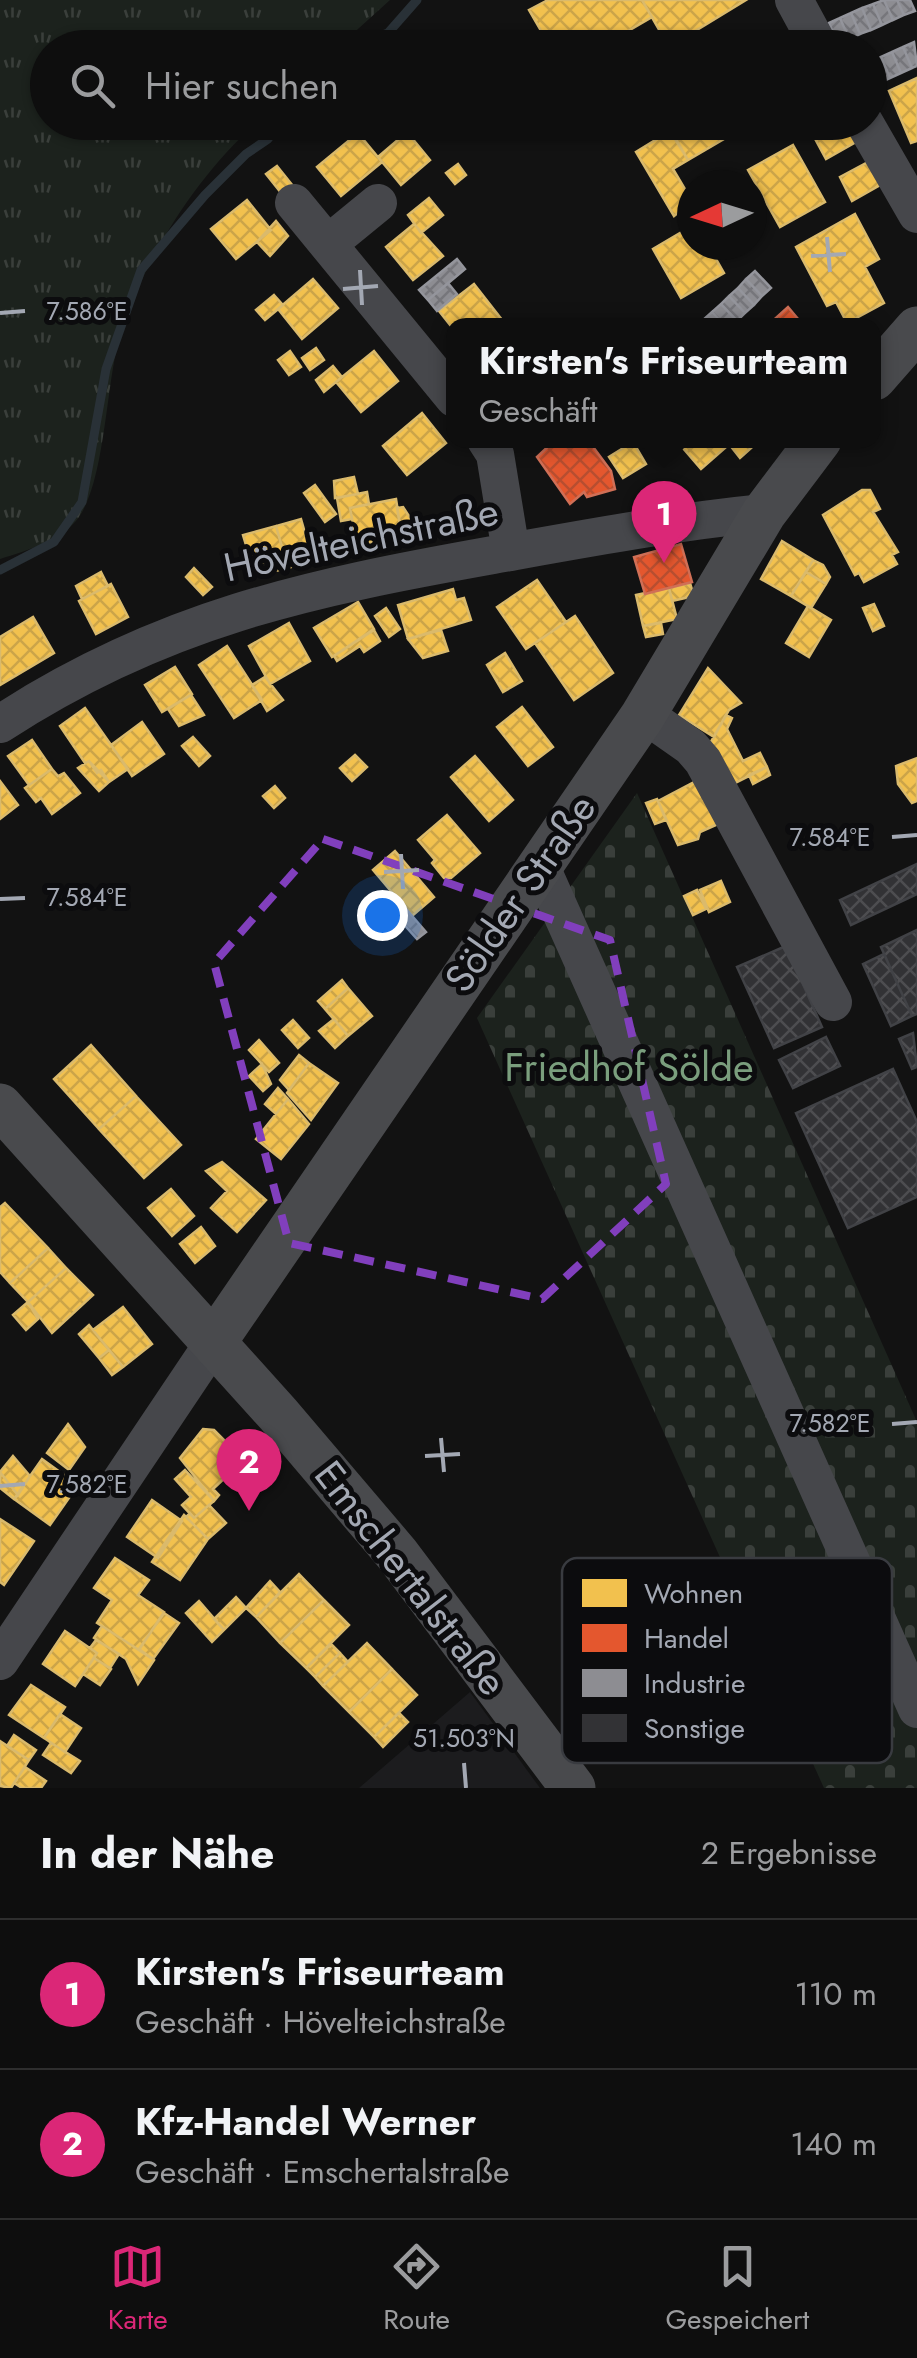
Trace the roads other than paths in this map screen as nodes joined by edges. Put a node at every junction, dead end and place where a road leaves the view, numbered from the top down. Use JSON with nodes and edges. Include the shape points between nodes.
{"nodes":[{"id":1,"x":794,"y":0,"type":"edge"},
{"id":2,"x":810,"y":30,"type":"edge"},
{"id":3,"x":874,"y":140,"type":"edge"},
{"id":4,"x":294,"y":203,"type":"dead end"},
{"id":5,"x":378,"y":203,"type":"dead end"},
{"id":6,"x":917,"y":214,"type":"edge"},
{"id":7,"x":328,"y":244,"type":"junction"},
{"id":8,"x":917,"y":329,"type":"edge"},
{"id":9,"x":881,"y":370,"type":"edge"},
{"id":10,"x":446,"y":388,"type":"edge"},
{"id":11,"x":491,"y":448,"type":"edge"},
{"id":12,"x":813,"y":448,"type":"edge"},
{"id":13,"x":764,"y":513,"type":"junction"},
{"id":14,"x":512,"y":552,"type":"junction"},
{"id":15,"x":644,"y":714,"type":"junction"},
{"id":16,"x":0,"y":724,"type":"edge"},
{"id":17,"x":540,"y":865,"type":"junction"},
{"id":18,"x":833,"y":1002,"type":"dead end"},
{"id":19,"x":0,"y":1106,"type":"edge"},
{"id":20,"x":214,"y":1342,"type":"junction"},
{"id":21,"x":850,"y":1558,"type":"edge"},
{"id":22,"x":892,"y":1653,"type":"edge"},
{"id":23,"x":0,"y":1661,"type":"edge"},
{"id":24,"x":917,"y":1709,"type":"edge"},
{"id":25,"x":573,"y":1788,"type":"edge"}],
"edges":[{"from":1,"to":2,"type":"street"},
{"from":3,"to":6,"type":"street"},
{"from":4,"to":7,"type":"street"},
{"from":5,"to":7,"type":"street"},
{"from":7,"to":10,"type":"street"},
{"from":8,"to":9,"type":"main road"},
{"from":11,"to":14,"type":"street"},
{"from":12,"to":13,"type":"main road","name":"Sölder Straße"},
{"from":13,"to":14,"type":"street","name":"Hövelteichstraße"},
{"from":13,"to":15,"type":"main road","name":"Sölder Straße"},
{"from":14,"to":16,"type":"street","name":"Hövelteichstraße","via":[[252,604],[122,656]]},
{"from":15,"to":17,"type":"main road","name":"Sölder Straße"},
{"from":15,"to":18,"type":"street","via":[[703,761]]},
{"from":17,"to":20,"type":"main road","name":"Sölder Straße"},
{"from":17,"to":21,"type":"street"},
{"from":19,"to":20,"type":"main road","name":"Emschertalstraße"},
{"from":20,"to":23,"type":"street"},
{"from":20,"to":25,"type":"main road","name":"Emschertalstraße","via":[[397,1554]]},
{"from":22,"to":24,"type":"street"}]}
